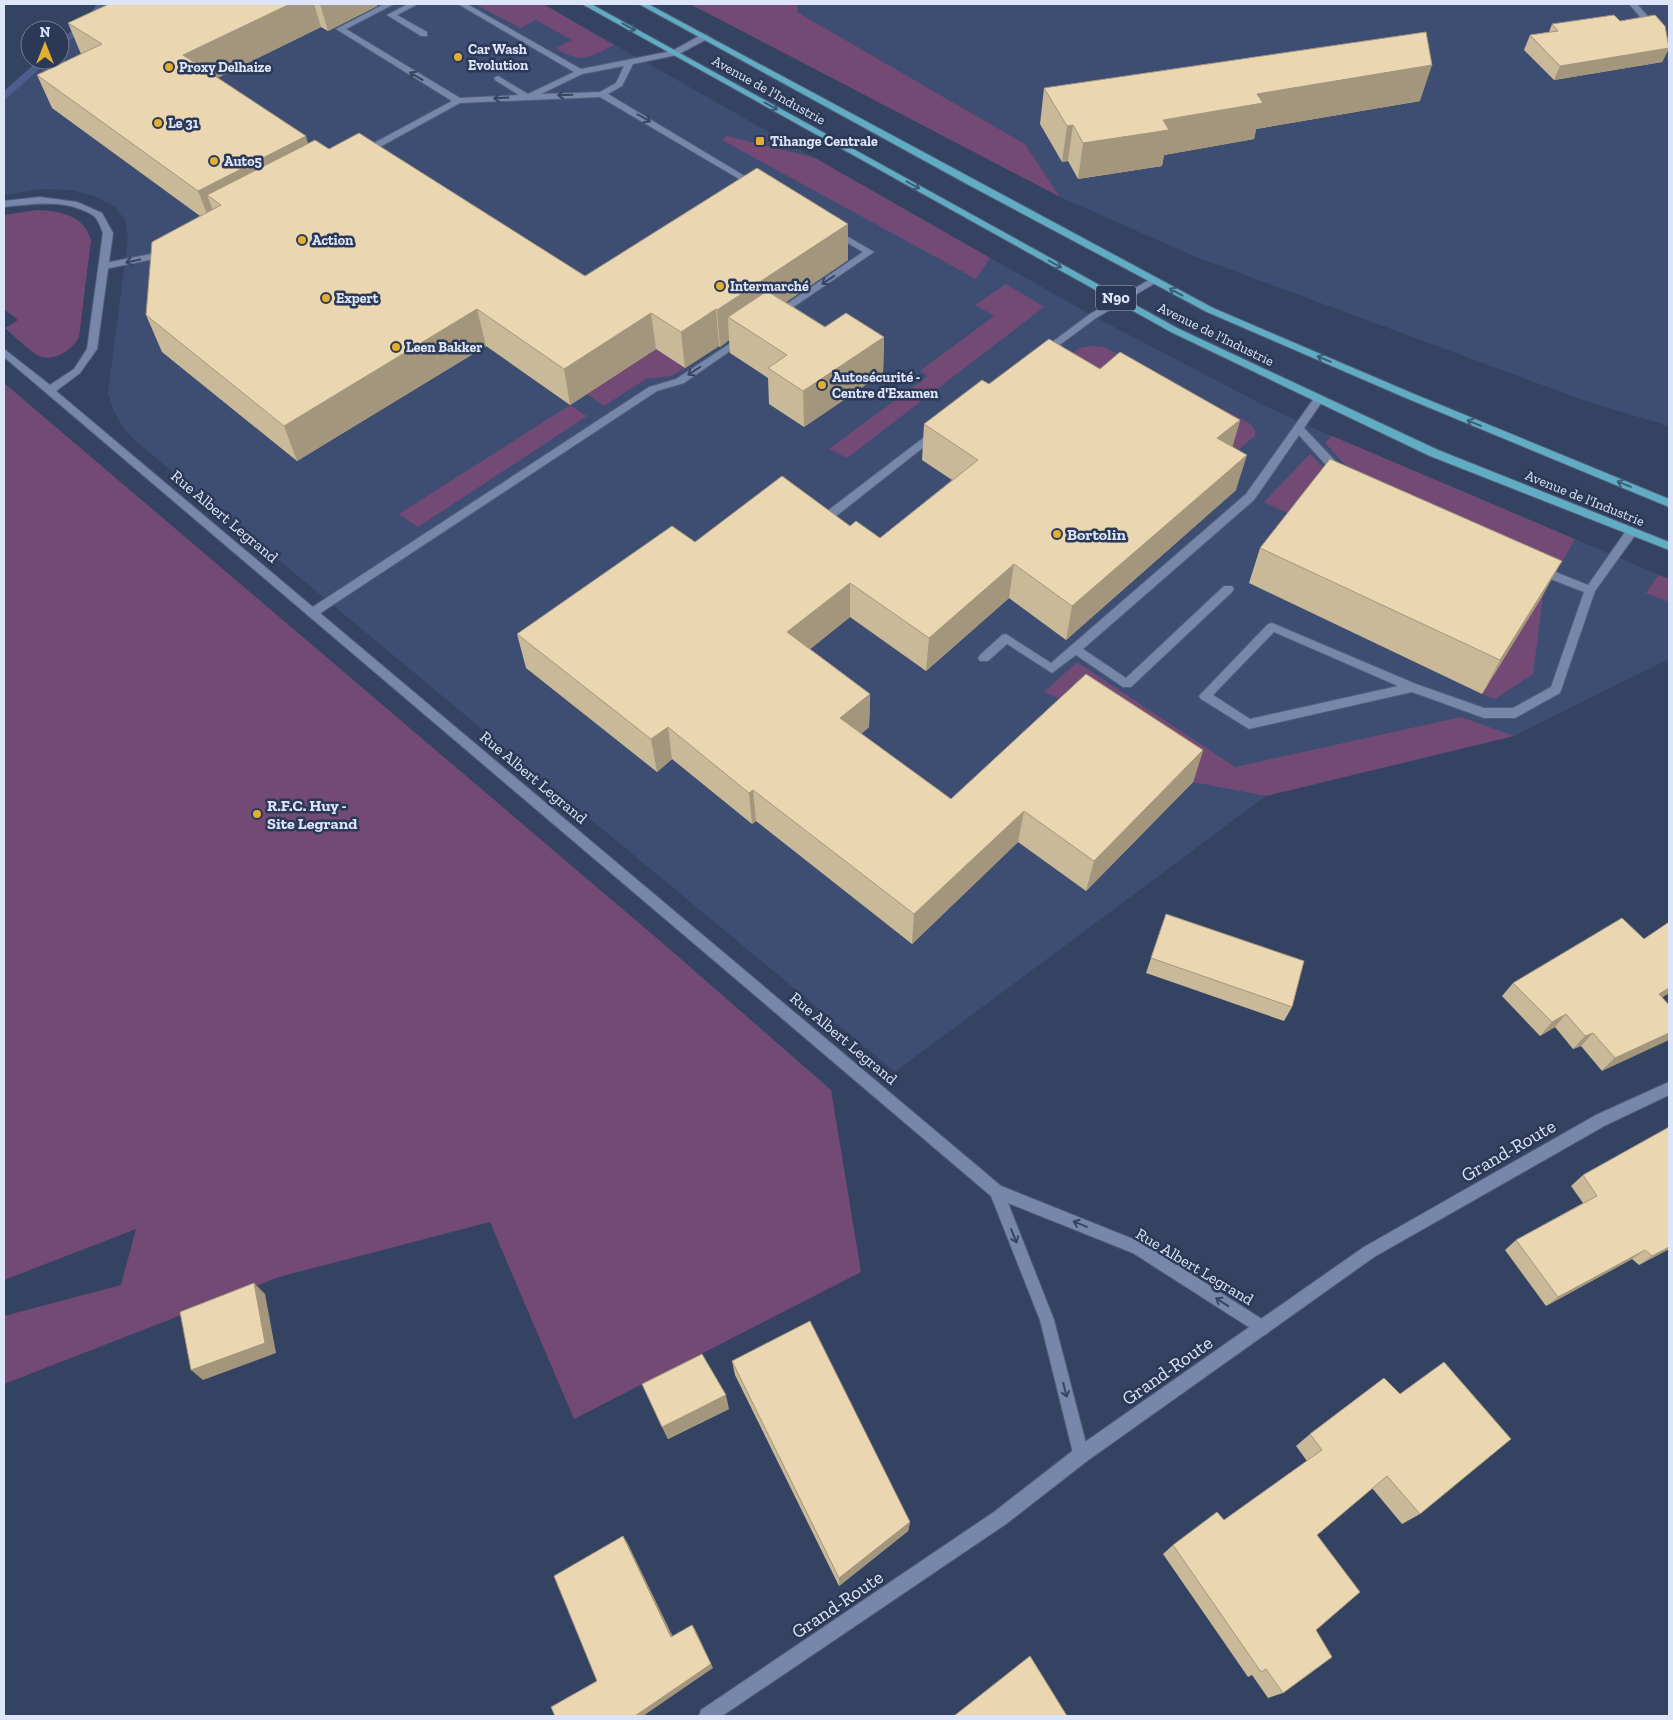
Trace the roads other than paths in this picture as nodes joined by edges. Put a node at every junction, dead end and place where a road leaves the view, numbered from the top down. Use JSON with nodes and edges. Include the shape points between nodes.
{"nodes":[{"id":1,"x":390,"y":4,"type":"edge"},
{"id":2,"x":414,"y":4,"type":"edge"},
{"id":3,"x":462,"y":4,"type":"edge"},
{"id":4,"x":586,"y":4,"type":"edge"},
{"id":5,"x":643,"y":4,"type":"edge"},
{"id":6,"x":1632,"y":4,"type":"edge"},
{"id":7,"x":424,"y":34,"type":"dead end"},
{"id":8,"x":704,"y":37,"type":"junction"},
{"id":9,"x":1669,"y":45,"type":"edge"},
{"id":10,"x":674,"y":53,"type":"junction"},
{"id":11,"x":630,"y":62,"type":"junction"},
{"id":12,"x":580,"y":72,"type":"junction"},
{"id":13,"x":498,"y":78,"type":"dead end"},
{"id":14,"x":602,"y":94,"type":"junction"},
{"id":15,"x":528,"y":97,"type":"junction"},
{"id":16,"x":458,"y":101,"type":"junction"},
{"id":17,"x":355,"y":156,"type":"edge"},
{"id":18,"x":743,"y":191,"type":"edge"},
{"id":19,"x":4,"y":204,"type":"edge"},
{"id":20,"x":828,"y":228,"type":"edge"},
{"id":21,"x":174,"y":250,"type":"edge"},
{"id":22,"x":105,"y":266,"type":"junction"},
{"id":23,"x":1154,"y":280,"type":"junction"},
{"id":24,"x":1121,"y":301,"type":"junction"},
{"id":25,"x":770,"y":320,"type":"edge"},
{"id":26,"x":754,"y":331,"type":"edge"},
{"id":27,"x":4,"y":352,"type":"edge"},
{"id":28,"x":1037,"y":357,"type":"edge"},
{"id":29,"x":50,"y":390,"type":"junction"},
{"id":30,"x":1319,"y":399,"type":"junction"},
{"id":31,"x":943,"y":428,"type":"edge"},
{"id":32,"x":1298,"y":428,"type":"junction"},
{"id":33,"x":1349,"y":484,"type":"edge"},
{"id":34,"x":1669,"y":502,"type":"edge"},
{"id":35,"x":826,"y":518,"type":"edge"},
{"id":36,"x":1632,"y":531,"type":"junction"},
{"id":37,"x":1669,"y":546,"type":"edge"},
{"id":38,"x":1526,"y":564,"type":"edge"},
{"id":39,"x":1228,"y":589,"type":"dead end"},
{"id":40,"x":1590,"y":590,"type":"junction"},
{"id":41,"x":312,"y":613,"type":"junction"},
{"id":42,"x":1075,"y":649,"type":"junction"},
{"id":43,"x":984,"y":658,"type":"dead end"},
{"id":44,"x":1412,"y":687,"type":"junction"},
{"id":45,"x":1669,"y":1088,"type":"edge"},
{"id":46,"x":996,"y":1191,"type":"junction"},
{"id":47,"x":1263,"y":1328,"type":"junction"},
{"id":48,"x":1081,"y":1455,"type":"junction"},
{"id":49,"x":707,"y":1716,"type":"edge"}],
"edges":[{"from":16,"to":1,"type":"street","one_way":true,"via":[[340,29]]},
{"from":2,"to":7,"type":"street","via":[[392,14]]},
{"from":3,"to":12,"type":"street"},
{"from":4,"to":10,"type":"main road","name":"Avenue de l'Industrie","number":"N90","one_way":true},
{"from":5,"to":8,"type":"main road","name":"Avenue de l'Industrie","number":"N90"},
{"from":6,"to":9,"type":"street"},
{"from":8,"to":10,"type":"street"},
{"from":8,"to":23,"type":"main road","name":"Avenue de l'Industrie","number":"N90"},
{"from":10,"to":11,"type":"street"},
{"from":10,"to":24,"type":"main road","name":"Avenue de l'Industrie","number":"N90","one_way":true},
{"from":11,"to":12,"type":"street"},
{"from":11,"to":14,"type":"street","via":[[619,84]]},
{"from":12,"to":15,"type":"street"},
{"from":13,"to":15,"type":"street"},
{"from":14,"to":15,"type":"street","one_way":true},
{"from":14,"to":18,"type":"street","one_way":true,"via":[[758,186]]},
{"from":15,"to":16,"type":"street","one_way":true},
{"from":16,"to":17,"type":"street","via":[[374,150]]},
{"from":19,"to":22,"type":"street","via":[[40,200],[74,204],[99,216],[108,233]]},
{"from":20,"to":25,"type":"street","one_way":true,"via":[[868,252]]},
{"from":21,"to":22,"type":"street","one_way":true},
{"from":22,"to":29,"type":"street","via":[[92,349],[77,371]]},
{"from":23,"to":24,"type":"street"},
{"from":34,"to":23,"type":"main road","name":"Avenue de l'Industrie","number":"N90","one_way":true,"via":[[1210,310]]},
{"from":24,"to":28,"type":"street","via":[[1093,316]]},
{"from":24,"to":30,"type":"main road","name":"Avenue de l'Industrie","number":"N90"},
{"from":26,"to":41,"type":"street","one_way":true,"via":[[680,381],[653,389]]},
{"from":27,"to":29,"type":"street","name":"Rue Albert Legrand"},
{"from":29,"to":41,"type":"street","name":"Rue Albert Legrand"},
{"from":30,"to":32,"type":"street"},
{"from":30,"to":36,"type":"main road","name":"Avenue de l'Industrie","number":"N90","via":[[1434,453]]},
{"from":31,"to":35,"type":"street"},
{"from":32,"to":33,"type":"street"},
{"from":32,"to":42,"type":"street","via":[[1250,498]]},
{"from":36,"to":37,"type":"main road","name":"Avenue de l'Industrie","number":"N90"},
{"from":36,"to":40,"type":"street"},
{"from":38,"to":40,"type":"street"},
{"from":39,"to":42,"type":"street","via":[[1127,684]]},
{"from":40,"to":44,"type":"street","via":[[1556,690],[1515,714],[1484,713]]},
{"from":41,"to":46,"type":"street","name":"Rue Albert Legrand"},
{"from":42,"to":43,"type":"street","via":[[1052,669],[1006,638]]},
{"from":44,"to":44,"type":"street","via":[[1249,724],[1205,696],[1272,627]]},
{"from":45,"to":47,"type":"street","name":"Grand-Route","via":[[1601,1120],[1368,1252]]},
{"from":47,"to":46,"type":"street","name":"Rue Albert Legrand","one_way":true,"via":[[1138,1248]]},
{"from":46,"to":48,"type":"street","name":"Rue Albert Legrand","one_way":true,"via":[[1047,1320]]},
{"from":47,"to":48,"type":"street","name":"Grand-Route"},
{"from":48,"to":49,"type":"street","name":"Grand-Route","via":[[1000,1518]]}]}
